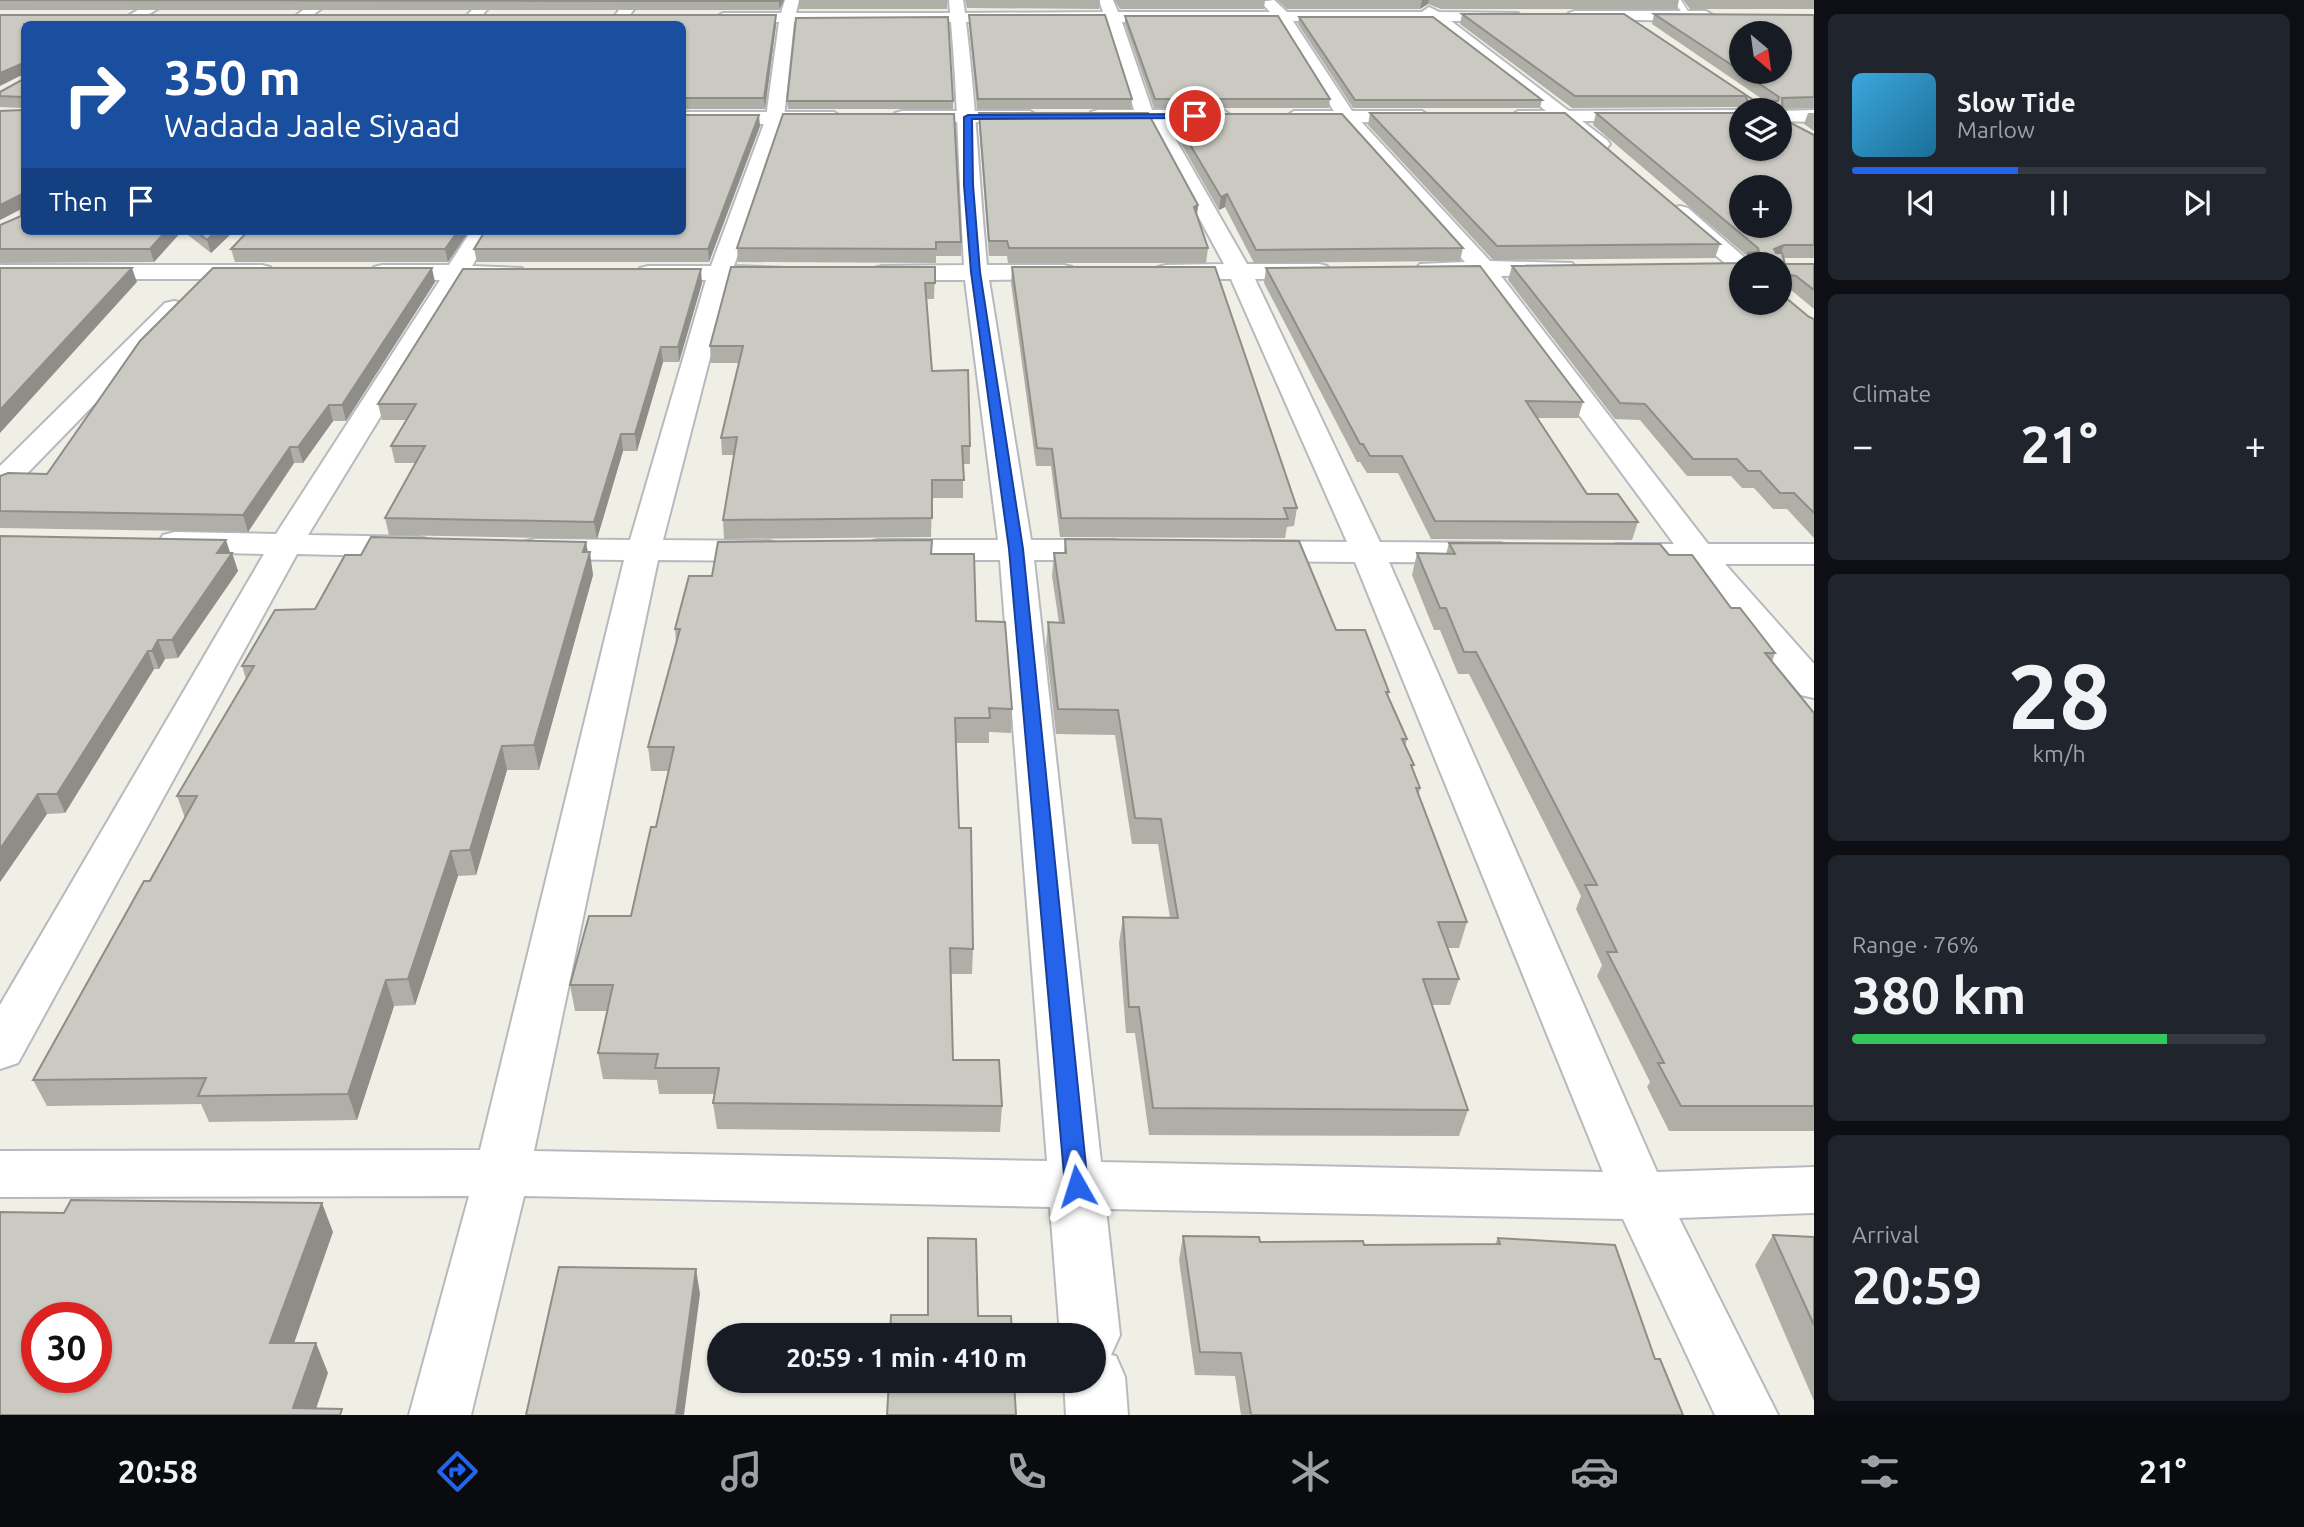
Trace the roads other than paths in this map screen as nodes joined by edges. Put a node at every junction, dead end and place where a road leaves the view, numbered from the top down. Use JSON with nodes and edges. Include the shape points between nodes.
{"nodes":[{"id":1,"x":166,"y":0,"type":"edge"},
{"id":2,"x":326,"y":0,"type":"edge"},
{"id":3,"x":489,"y":0,"type":"edge"},
{"id":4,"x":634,"y":0,"type":"edge"},
{"id":5,"x":1418,"y":0,"type":"edge"},
{"id":6,"x":1677,"y":0,"type":"edge"},
{"id":7,"x":958,"y":8,"type":"edge"},
{"id":8,"x":1108,"y":8,"type":"edge"},
{"id":9,"x":1274,"y":8,"type":"edge"},
{"id":10,"x":1565,"y":8,"type":"edge"},
{"id":11,"x":790,"y":9,"type":"edge"},
{"id":12,"x":1622,"y":15,"type":"junction"},
{"id":13,"x":1434,"y":16,"type":"junction"},
{"id":14,"x":1525,"y":16,"type":"edge"},
{"id":15,"x":1689,"y":16,"type":"junction"},
{"id":16,"x":1716,"y":16,"type":"edge"},
{"id":17,"x":161,"y":18,"type":"edge"},
{"id":18,"x":703,"y":18,"type":"edge"},
{"id":19,"x":271,"y":19,"type":"edge"},
{"id":20,"x":326,"y":19,"type":"edge"},
{"id":21,"x":446,"y":19,"type":"edge"},
{"id":22,"x":499,"y":19,"type":"edge"},
{"id":23,"x":122,"y":20,"type":"edge"},
{"id":24,"x":619,"y":20,"type":"edge"},
{"id":25,"x":287,"y":21,"type":"edge"},
{"id":26,"x":296,"y":21,"type":"edge"},
{"id":27,"x":305,"y":21,"type":"edge"},
{"id":28,"x":461,"y":21,"type":"edge"},
{"id":29,"x":470,"y":21,"type":"edge"},
{"id":30,"x":479,"y":21,"type":"edge"},
{"id":31,"x":1644,"y":30,"type":"edge"},
{"id":32,"x":1145,"y":116,"type":"junction"},
{"id":33,"x":1729,"y":116,"type":"edge"},
{"id":34,"x":1814,"y":116,"type":"edge"},
{"id":35,"x":968,"y":117,"type":"junction"},
{"id":36,"x":1049,"y":117,"type":"edge"},
{"id":37,"x":1077,"y":117,"type":"edge"},
{"id":38,"x":1239,"y":117,"type":"edge"},
{"id":39,"x":1280,"y":117,"type":"edge"},
{"id":40,"x":1347,"y":117,"type":"junction"},
{"id":41,"x":1444,"y":117,"type":"edge"},
{"id":42,"x":1499,"y":117,"type":"edge"},
{"id":43,"x":1568,"y":117,"type":"junction"},
{"id":44,"x":1792,"y":117,"type":"edge"},
{"id":45,"x":686,"y":118,"type":"edge"},
{"id":46,"x":775,"y":118,"type":"junction"},
{"id":47,"x":858,"y":118,"type":"edge"},
{"id":48,"x":885,"y":118,"type":"edge"},
{"id":49,"x":1792,"y":127,"type":"edge"},
{"id":50,"x":1802,"y":134,"type":"edge"},
{"id":51,"x":1619,"y":160,"type":"edge"},
{"id":52,"x":1670,"y":204,"type":"edge"},
{"id":53,"x":479,"y":235,"type":"edge"},
{"id":54,"x":234,"y":247,"type":"edge"},
{"id":55,"x":1729,"y":256,"type":"edge"},
{"id":56,"x":1729,"y":267,"type":"edge"},
{"id":57,"x":1593,"y":268,"type":"edge"},
{"id":58,"x":1714,"y":268,"type":"edge"},
{"id":59,"x":1485,"y":269,"type":"junction"},
{"id":60,"x":1403,"y":270,"type":"edge"},
{"id":61,"x":211,"y":271,"type":"junction"},
{"id":62,"x":1348,"y":271,"type":"edge"},
{"id":63,"x":0,"y":272,"type":"edge"},
{"id":64,"x":278,"y":272,"type":"edge"},
{"id":65,"x":359,"y":272,"type":"edge"},
{"id":66,"x":454,"y":272,"type":"junction"},
{"id":67,"x":975,"y":272,"type":"junction"},
{"id":68,"x":1087,"y":272,"type":"edge"},
{"id":69,"x":1142,"y":272,"type":"edge"},
{"id":70,"x":1240,"y":272,"type":"junction"},
{"id":71,"x":538,"y":273,"type":"edge"},
{"id":72,"x":622,"y":273,"type":"edge"},
{"id":73,"x":719,"y":273,"type":"junction"},
{"id":74,"x":800,"y":273,"type":"edge"},
{"id":75,"x":854,"y":273,"type":"edge"},
{"id":76,"x":0,"y":483,"type":"edge"},
{"id":77,"x":150,"y":542,"type":"edge"},
{"id":78,"x":287,"y":543,"type":"junction"},
{"id":79,"x":452,"y":547,"type":"edge"},
{"id":80,"x":506,"y":549,"type":"edge"},
{"id":81,"x":1016,"y":549,"type":"junction"},
{"id":82,"x":850,"y":550,"type":"edge"},
{"id":83,"x":1151,"y":550,"type":"edge"},
{"id":84,"x":795,"y":551,"type":"edge"},
{"id":85,"x":1219,"y":551,"type":"edge"},
{"id":86,"x":643,"y":552,"type":"junction"},
{"id":87,"x":1368,"y":552,"type":"junction"},
{"id":88,"x":1533,"y":553,"type":"edge"},
{"id":89,"x":1588,"y":553,"type":"edge"},
{"id":90,"x":1698,"y":554,"type":"junction"},
{"id":91,"x":1814,"y":554,"type":"edge"},
{"id":92,"x":1814,"y":687,"type":"edge"},
{"id":93,"x":0,"y":1049,"type":"edge"},
{"id":94,"x":502,"y":1173,"type":"junction"},
{"id":95,"x":0,"y":1174,"type":"edge"},
{"id":96,"x":1077,"y":1186,"type":"junction"},
{"id":97,"x":1814,"y":1189,"type":"edge"},
{"id":98,"x":1640,"y":1196,"type":"junction"},
{"id":99,"x":1089,"y":1323,"type":"edge"},
{"id":100,"x":1095,"y":1393,"type":"edge"},
{"id":101,"x":440,"y":1415,"type":"edge"},
{"id":102,"x":1097,"y":1415,"type":"edge"},
{"id":103,"x":1747,"y":1415,"type":"edge"}],
"edges":[{"from":1,"to":23,"type":"street"},
{"from":2,"to":26,"type":"street"},
{"from":3,"to":29,"type":"street"},
{"from":4,"to":24,"type":"street"},
{"from":5,"to":13,"type":"street"},
{"from":6,"to":15,"type":"lane"},
{"from":7,"to":8,"type":"street"},
{"from":7,"to":11,"type":"street"},
{"from":7,"to":35,"type":"street"},
{"from":8,"to":9,"type":"street"},
{"from":8,"to":32,"type":"street"},
{"from":9,"to":13,"type":"street"},
{"from":9,"to":40,"type":"street"},
{"from":10,"to":12,"type":"street","via":[[1590,16]]},
{"from":11,"to":18,"type":"street"},
{"from":11,"to":46,"type":"street"},
{"from":12,"to":15,"type":"street"},
{"from":12,"to":31,"type":"street"},
{"from":13,"to":14,"type":"street"},
{"from":13,"to":43,"type":"street"},
{"from":15,"to":16,"type":"street"},
{"from":17,"to":23,"type":"street"},
{"from":19,"to":25,"type":"street"},
{"from":20,"to":27,"type":"street"},
{"from":21,"to":28,"type":"street"},
{"from":22,"to":30,"type":"street"},
{"from":32,"to":37,"type":"street"},
{"from":32,"to":38,"type":"street"},
{"from":32,"to":70,"type":"street","via":[[1155,119]]},
{"from":33,"to":43,"type":"street"},
{"from":34,"to":44,"type":"street"},
{"from":35,"to":36,"type":"street"},
{"from":35,"to":48,"type":"street"},
{"from":35,"to":67,"type":"street"},
{"from":39,"to":40,"type":"street"},
{"from":40,"to":41,"type":"street"},
{"from":40,"to":59,"type":"street"},
{"from":42,"to":43,"type":"street"},
{"from":43,"to":51,"type":"street"},
{"from":45,"to":46,"type":"street"},
{"from":46,"to":47,"type":"street"},
{"from":46,"to":73,"type":"street"},
{"from":49,"to":50,"type":"street"},
{"from":52,"to":55,"type":"street"},
{"from":53,"to":66,"type":"street"},
{"from":54,"to":61,"type":"street"},
{"from":56,"to":58,"type":"street"},
{"from":57,"to":59,"type":"street"},
{"from":59,"to":60,"type":"street"},
{"from":59,"to":90,"type":"street"},
{"from":61,"to":63,"type":"street"},
{"from":61,"to":64,"type":"street"},
{"from":61,"to":76,"type":"street"},
{"from":62,"to":70,"type":"street"},
{"from":65,"to":66,"type":"street"},
{"from":66,"to":71,"type":"street"},
{"from":66,"to":78,"type":"street"},
{"from":67,"to":68,"type":"street"},
{"from":67,"to":75,"type":"street"},
{"from":67,"to":81,"type":"street"},
{"from":69,"to":70,"type":"street"},
{"from":70,"to":87,"type":"street"},
{"from":72,"to":73,"type":"street"},
{"from":73,"to":74,"type":"street"},
{"from":73,"to":86,"type":"street"},
{"from":77,"to":78,"type":"street"},
{"from":78,"to":79,"type":"street"},
{"from":78,"to":93,"type":"street"},
{"from":80,"to":86,"type":"street"},
{"from":81,"to":82,"type":"street"},
{"from":81,"to":83,"type":"street"},
{"from":81,"to":96,"type":"street"},
{"from":84,"to":86,"type":"street"},
{"from":85,"to":87,"type":"street"},
{"from":86,"to":94,"type":"street"},
{"from":87,"to":88,"type":"street"},
{"from":87,"to":98,"type":"street"},
{"from":89,"to":90,"type":"street"},
{"from":90,"to":91,"type":"street"},
{"from":90,"to":92,"type":"street"},
{"from":94,"to":95,"type":"street"},
{"from":94,"to":96,"type":"street"},
{"from":94,"to":101,"type":"street"},
{"from":96,"to":98,"type":"street"},
{"from":96,"to":99,"type":"street"},
{"from":97,"to":98,"type":"street"},
{"from":98,"to":103,"type":"street"},
{"from":100,"to":102,"type":"street"}]}
